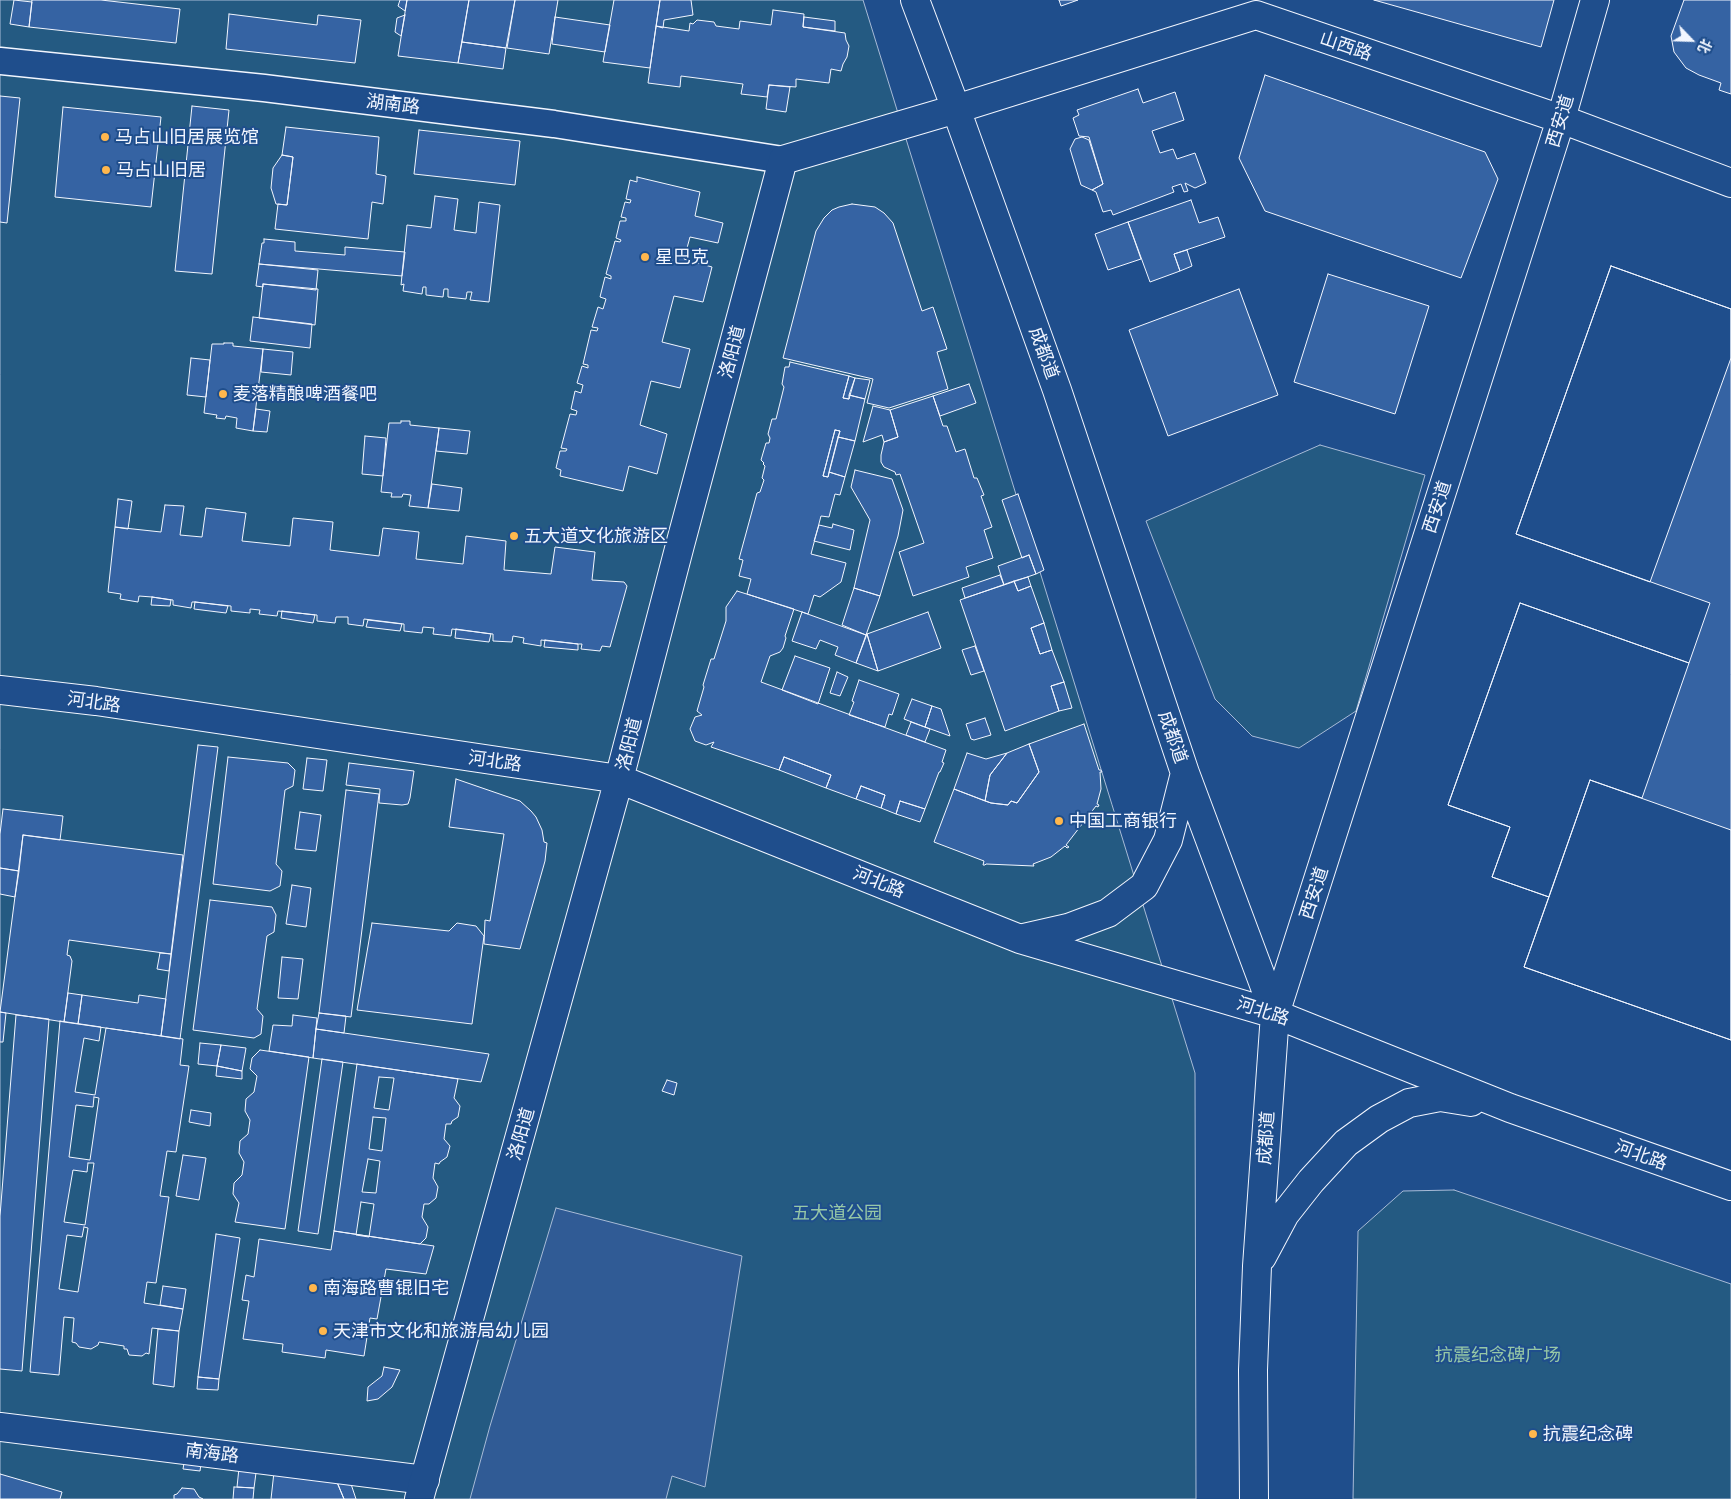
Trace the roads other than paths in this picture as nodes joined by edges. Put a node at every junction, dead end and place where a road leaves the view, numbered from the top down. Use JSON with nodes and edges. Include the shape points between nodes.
{"nodes":[{"id":1,"x":915,"y":0,"type":"edge"},
{"id":2,"x":1595,"y":0,"type":"edge"},
{"id":3,"x":0,"y":61,"type":"edge"},
{"id":4,"x":956,"y":109,"type":"junction"},
{"id":5,"x":1561,"y":120,"type":"junction"},
{"id":6,"x":783,"y":160,"type":"junction"},
{"id":7,"x":1731,"y":183,"type":"edge"},
{"id":8,"x":0,"y":690,"type":"edge"},
{"id":9,"x":1185,"y":773,"type":"junction"},
{"id":10,"x":619,"y":779,"type":"junction"},
{"id":11,"x":1020,"y":938,"type":"junction"},
{"id":12,"x":1275,"y":1014,"type":"junction"},
{"id":13,"x":1510,"y":1108,"type":"junction"},
{"id":14,"x":1731,"y":1186,"type":"edge"},
{"id":15,"x":1257,"y":1266,"type":"junction"},
{"id":16,"x":0,"y":1427,"type":"edge"},
{"id":17,"x":422,"y":1489,"type":"edge"},
{"id":18,"x":1254,"y":1499,"type":"edge"}],
"edges":[{"from":1,"to":4,"type":"street","name":"成都道"},
{"from":2,"to":5,"type":"street","name":"西安道"},
{"from":3,"to":6,"type":"street","name":"湖南路","via":[[293,91],[554,124]]},
{"from":4,"to":5,"type":"street","name":"山西路","via":[[1256,15]]},
{"from":4,"to":6,"type":"street"},
{"from":4,"to":9,"type":"street","name":"成都道","via":[[1057,390]]},
{"from":5,"to":7,"type":"street","name":"山西路"},
{"from":5,"to":12,"type":"street","name":"西安道"},
{"from":6,"to":10,"type":"street","name":"洛阳道"},
{"from":8,"to":10,"type":"street","name":"河北路"},
{"from":9,"to":11,"type":"street","via":[[1168,840],[1144,886],[1108,913],[1068,928]]},
{"from":9,"to":12,"type":"street","name":"成都道"},
{"from":10,"to":11,"type":"street","name":"河北路"},
{"from":10,"to":17,"type":"street","name":"洛阳道"},
{"from":11,"to":12,"type":"street","name":"河北路"},
{"from":12,"to":13,"type":"street","name":"河北路"},
{"from":12,"to":15,"type":"street","name":"成都道"},
{"from":13,"to":14,"type":"street","name":"河北路"},
{"from":13,"to":15,"type":"street","via":[[1440,1097],[1409,1103],[1379,1119],[1346,1143],[1311,1181],[1284,1214]]},
{"from":15,"to":18,"type":"street","name":"成都道","via":[[1253,1370]]},
{"from":16,"to":17,"type":"street","name":"南海路"}]}
